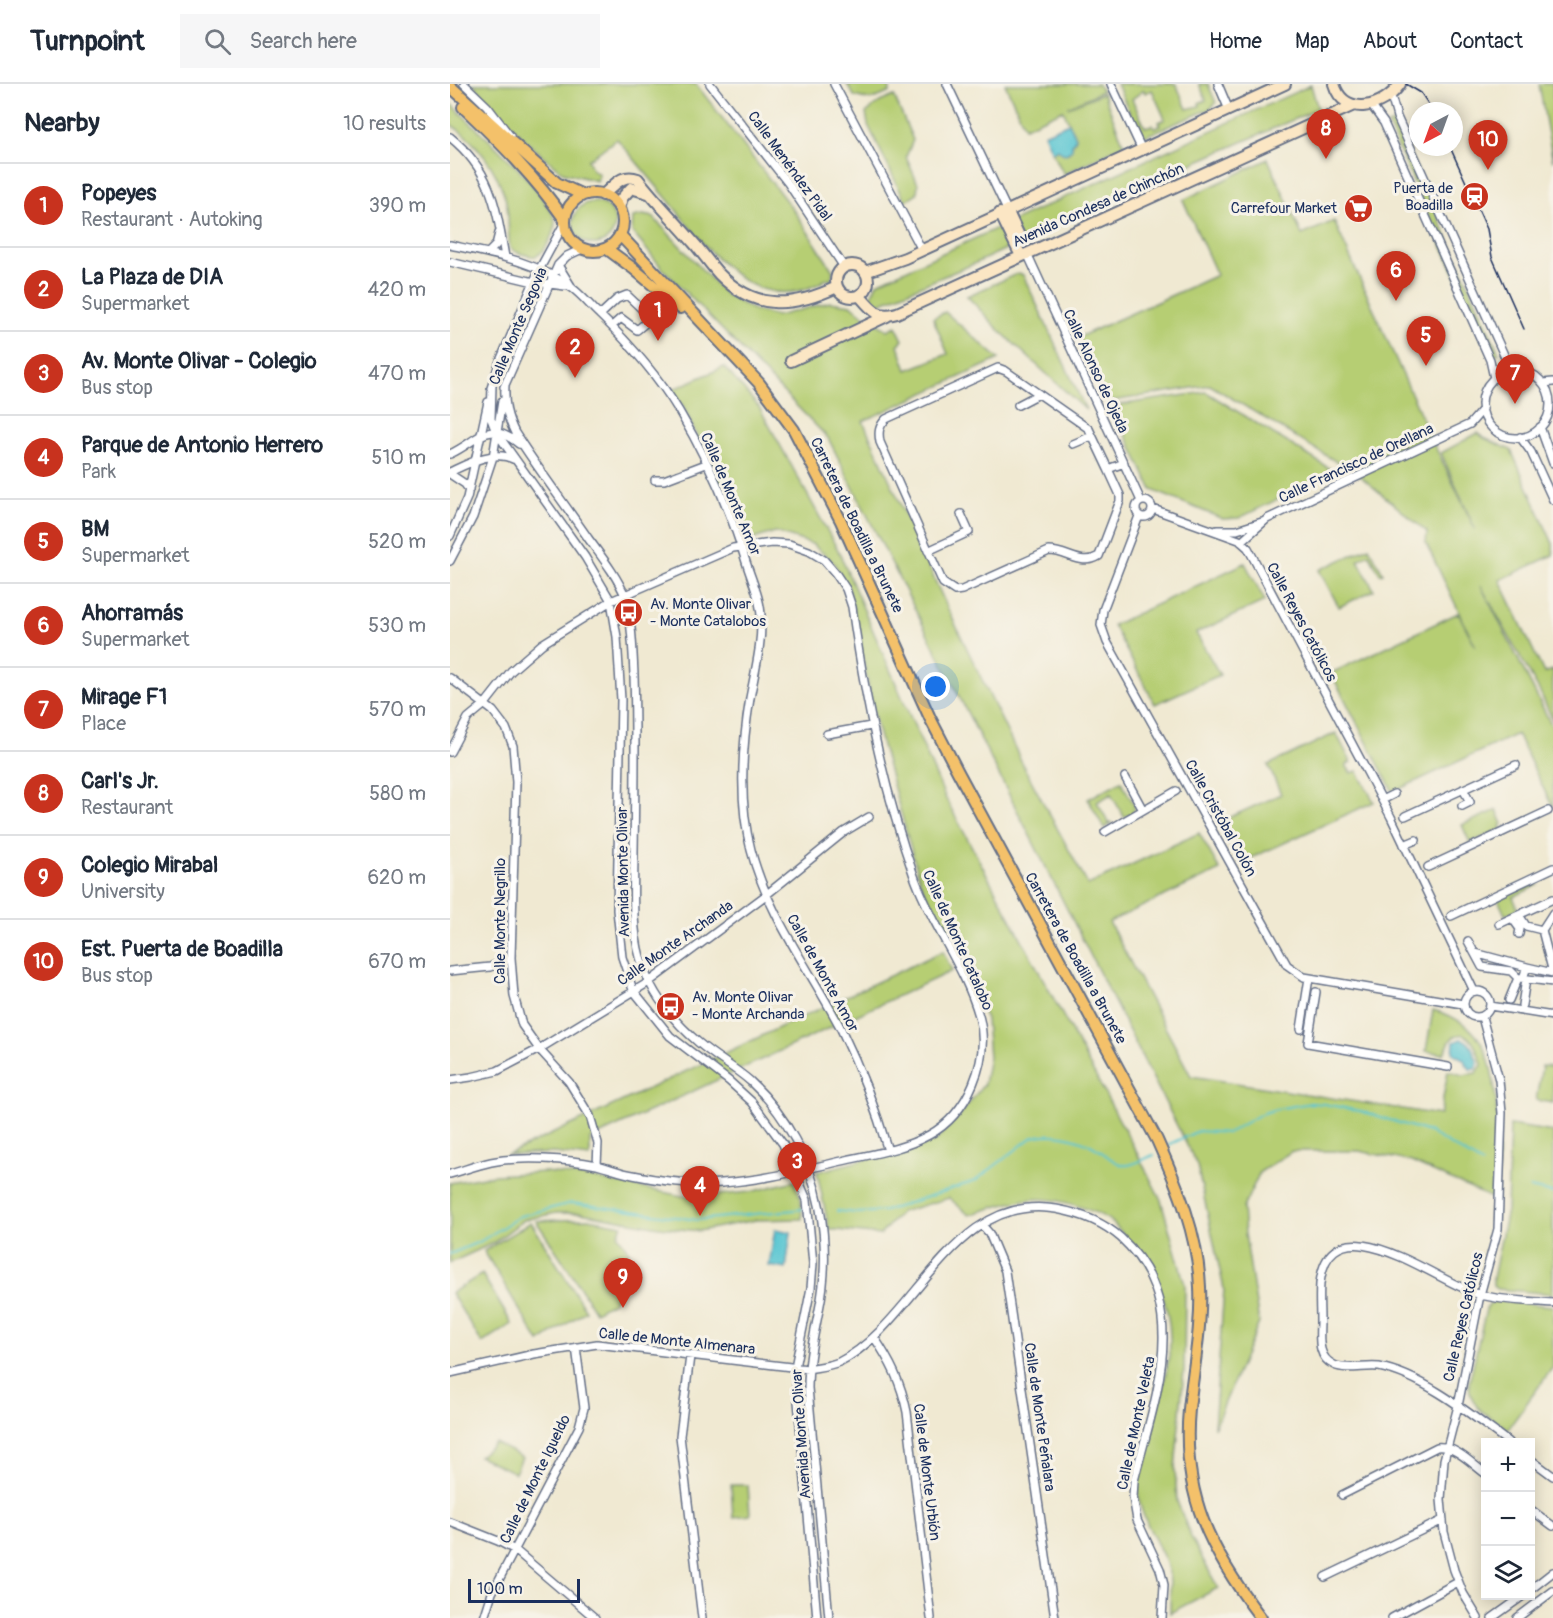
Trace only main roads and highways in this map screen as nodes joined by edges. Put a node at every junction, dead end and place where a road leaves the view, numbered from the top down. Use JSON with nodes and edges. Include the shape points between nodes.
{"nodes":[{"id":1,"x":450,"y":86,"type":"edge"},
{"id":2,"x":450,"y":95,"type":"edge"},
{"id":3,"x":584,"y":195,"type":"junction"},
{"id":4,"x":565,"y":222,"type":"junction"},
{"id":5,"x":620,"y":235,"type":"junction"},
{"id":6,"x":607,"y":249,"type":"junction"},
{"id":7,"x":728,"y":350,"type":"junction"},
{"id":8,"x":1261,"y":1618,"type":"edge"}],
"edges":[{"from":1,"to":3,"type":"main road","via":[[557,183]]},
{"from":2,"to":4,"type":"main road","via":[[501,144]]},
{"from":3,"to":4,"type":"main road","via":[[572,202]]},
{"from":3,"to":5,"type":"main road","via":[[611,199],[623,221]]},
{"from":4,"to":6,"type":"main road","via":[[568,236],[576,246],[590,252]]},
{"from":5,"to":6,"type":"main road"},
{"from":5,"to":7,"type":"main road","name":"Carretera de Boadilla a Brunete"},
{"from":6,"to":7,"type":"main road","name":"Carretera de Boadilla a Brunete"},
{"from":7,"to":8,"type":"main road","name":"Carretera de Boadilla a Brunete","via":[[779,409],[809,456],[930,718],[1100,1031],[1177,1184],[1192,1232],[1200,1289],[1189,1413],[1193,1488],[1200,1515],[1220,1558]]}]}
